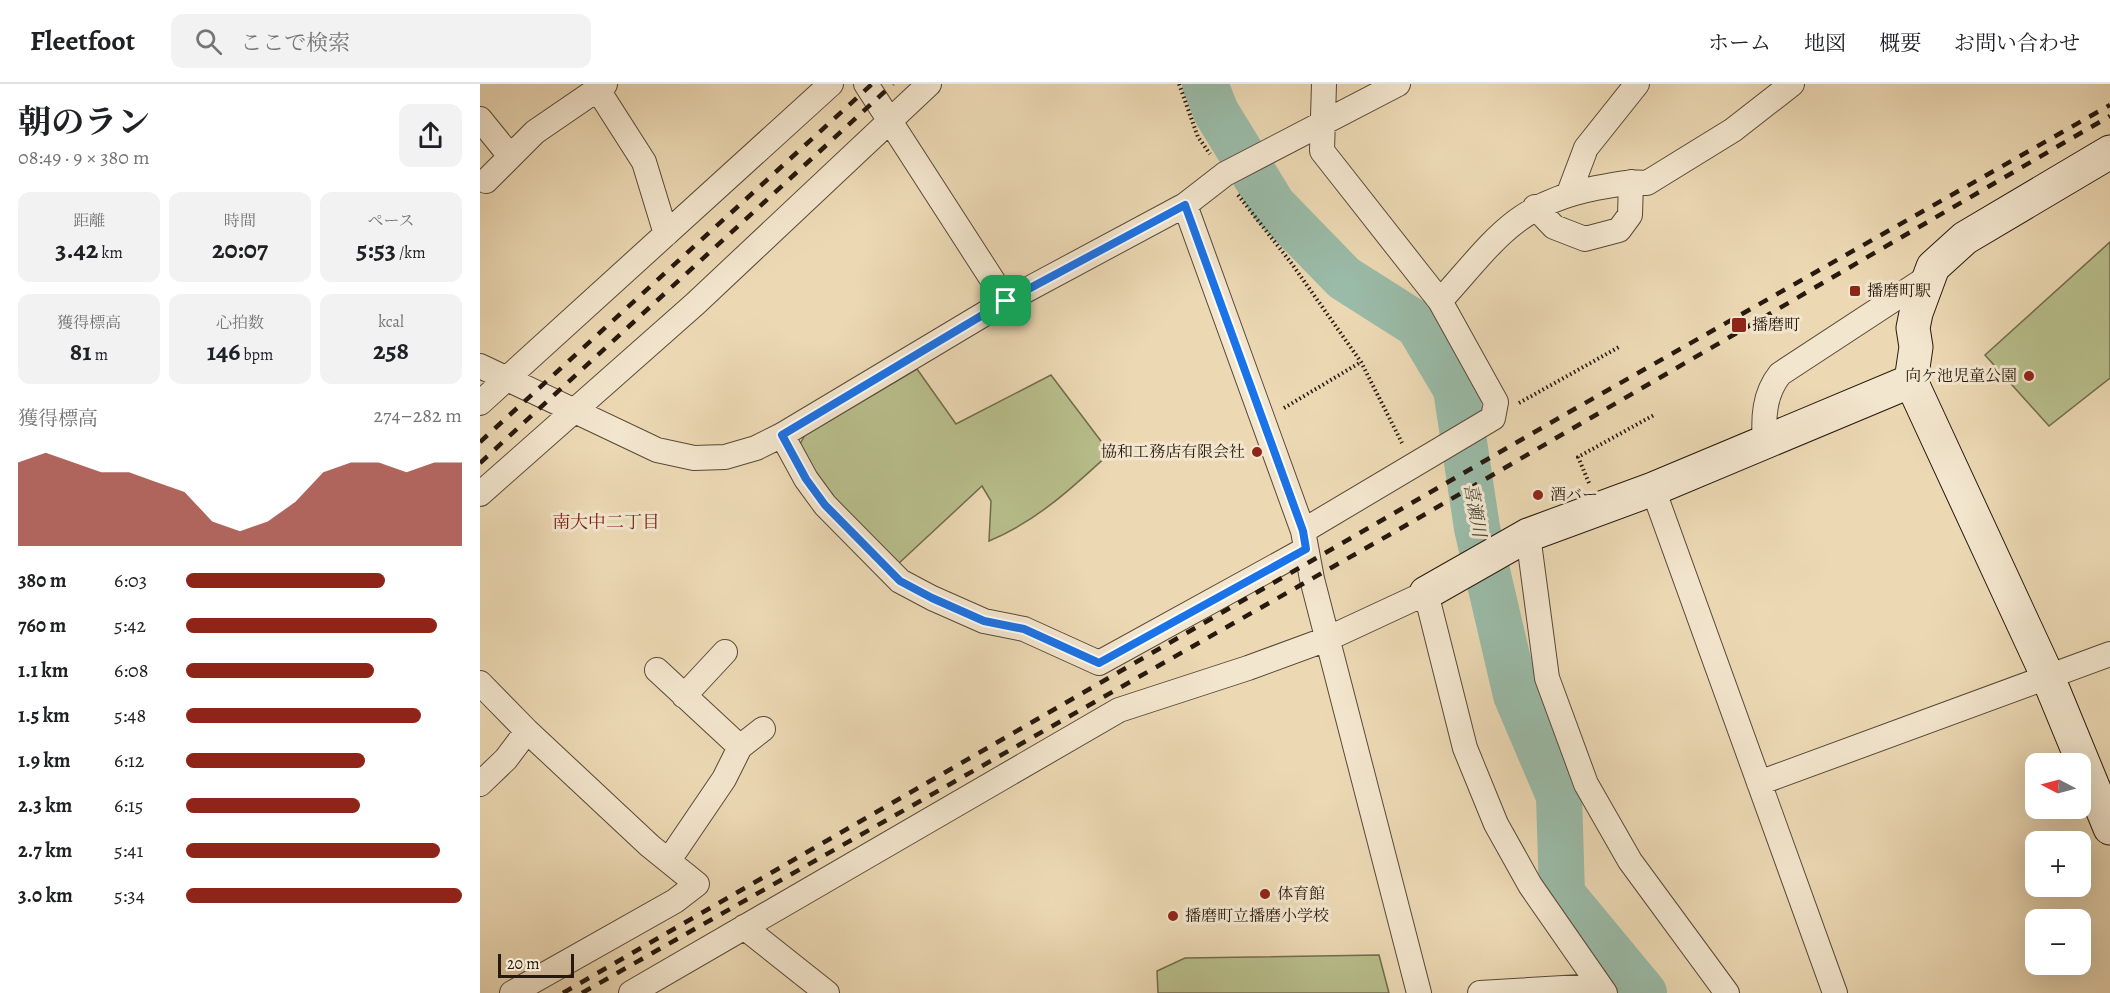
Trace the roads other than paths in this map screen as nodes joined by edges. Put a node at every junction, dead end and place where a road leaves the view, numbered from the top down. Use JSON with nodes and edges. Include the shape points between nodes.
{"nodes":[{"id":1,"x":831,"y":84,"type":"edge"},
{"id":2,"x":866,"y":84,"type":"edge"},
{"id":3,"x":929,"y":84,"type":"edge"},
{"id":4,"x":1324,"y":84,"type":"edge"},
{"id":5,"x":1398,"y":84,"type":"edge"},
{"id":6,"x":1637,"y":84,"type":"edge"},
{"id":7,"x":1792,"y":84,"type":"edge"},
{"id":8,"x":602,"y":87,"type":"edge"},
{"id":9,"x":890,"y":119,"type":"junction"},
{"id":10,"x":480,"y":120,"type":"edge"},
{"id":11,"x":1321,"y":123,"type":"junction"},
{"id":12,"x":2110,"y":152,"type":"edge"},
{"id":13,"x":510,"y":156,"type":"junction"},
{"id":14,"x":486,"y":181,"type":"dead end"},
{"id":15,"x":1631,"y":182,"type":"junction"},
{"id":16,"x":1569,"y":193,"type":"junction"},
{"id":17,"x":1185,"y":205,"type":"junction"},
{"id":18,"x":1535,"y":207,"type":"junction"},
{"id":19,"x":666,"y":234,"type":"junction"},
{"id":20,"x":1928,"y":277,"type":"junction"},
{"id":21,"x":1006,"y":301,"type":"junction"},
{"id":22,"x":1440,"y":301,"type":"junction"},
{"id":23,"x":1881,"y":306,"type":"junction"},
{"id":24,"x":1916,"y":313,"type":"junction"},
{"id":25,"x":480,"y":366,"type":"edge"},
{"id":26,"x":507,"y":379,"type":"junction"},
{"id":27,"x":1911,"y":381,"type":"junction"},
{"id":28,"x":480,"y":403,"type":"edge"},
{"id":29,"x":574,"y":410,"type":"junction"},
{"id":30,"x":782,"y":435,"type":"junction"},
{"id":31,"x":1765,"y":443,"type":"junction"},
{"id":32,"x":1653,"y":489,"type":"junction"},
{"id":33,"x":480,"y":494,"type":"edge"},
{"id":34,"x":1528,"y":535,"type":"junction"},
{"id":35,"x":1304,"y":540,"type":"junction"},
{"id":36,"x":1426,"y":593,"type":"junction"},
{"id":37,"x":1328,"y":639,"type":"junction"},
{"id":38,"x":725,"y":652,"type":"dead end"},
{"id":39,"x":2110,"y":654,"type":"edge"},
{"id":40,"x":657,"y":670,"type":"dead end"},
{"id":41,"x":2047,"y":675,"type":"junction"},
{"id":42,"x":480,"y":683,"type":"edge"},
{"id":43,"x":684,"y":696,"type":"junction"},
{"id":44,"x":763,"y":729,"type":"dead end"},
{"id":45,"x":527,"y":731,"type":"junction"},
{"id":46,"x":740,"y":747,"type":"junction"},
{"id":47,"x":1759,"y":783,"type":"junction"},
{"id":48,"x":480,"y":784,"type":"edge"},
{"id":49,"x":2110,"y":828,"type":"edge"},
{"id":50,"x":669,"y":860,"type":"junction"},
{"id":51,"x":744,"y":927,"type":"junction"},
{"id":52,"x":1602,"y":990,"type":"edge"},
{"id":53,"x":512,"y":993,"type":"edge"},
{"id":54,"x":631,"y":993,"type":"edge"},
{"id":55,"x":827,"y":993,"type":"edge"},
{"id":56,"x":1419,"y":993,"type":"edge"},
{"id":57,"x":1480,"y":993,"type":"edge"},
{"id":58,"x":1727,"y":993,"type":"edge"},
{"id":59,"x":1835,"y":993,"type":"edge"}],
"edges":[{"from":1,"to":19,"type":"street"},
{"from":2,"to":9,"type":"street"},
{"from":3,"to":9,"type":"street"},
{"from":4,"to":11,"type":"street"},
{"from":5,"to":11,"type":"street"},
{"from":6,"to":16,"type":"street","via":[[1586,148]]},
{"from":7,"to":15,"type":"street","via":[[1733,130],[1647,183]]},
{"from":8,"to":13,"type":"street","via":[[535,132]]},
{"from":8,"to":19,"type":"street","via":[[644,162]]},
{"from":9,"to":21,"type":"street"},
{"from":9,"to":29,"type":"street","via":[[696,304]]},
{"from":10,"to":13,"type":"street"},
{"from":11,"to":17,"type":"street","via":[[1225,174]]},
{"from":11,"to":22,"type":"street","via":[[1322,151]]},
{"from":12,"to":20,"type":"street","via":[[1965,237],[1933,267]]},
{"from":13,"to":14,"type":"street"},
{"from":15,"to":16,"type":"street"},
{"from":15,"to":18,"type":"street","via":[[1630,215],[1618,230],[1585,239],[1554,227]]},
{"from":16,"to":18,"type":"street"},
{"from":17,"to":21,"type":"street"},
{"from":17,"to":35,"type":"street"},
{"from":18,"to":22,"type":"street","via":[[1510,224]]},
{"from":19,"to":26,"type":"street"},
{"from":20,"to":23,"type":"street"},
{"from":20,"to":24,"type":"street"},
{"from":21,"to":30,"type":"street"},
{"from":22,"to":35,"type":"street","via":[[1496,402],[1493,417],[1407,468]]},
{"from":23,"to":24,"type":"street","via":[[1901,304]]},
{"from":23,"to":31,"type":"street","via":[[1780,374],[1768,394]]},
{"from":24,"to":27,"type":"street"},
{"from":25,"to":26,"type":"street"},
{"from":26,"to":28,"type":"street"},
{"from":26,"to":29,"type":"street"},
{"from":27,"to":31,"type":"street"},
{"from":27,"to":41,"type":"street"},
{"from":29,"to":30,"type":"street","via":[[657,450],[694,458],[725,457]]},
{"from":29,"to":33,"type":"street"},
{"from":30,"to":35,"type":"street","via":[[825,505],[900,581],[984,621],[1024,629],[1099,663]]},
{"from":31,"to":32,"type":"street"},
{"from":32,"to":34,"type":"street"},
{"from":32,"to":47,"type":"street"},
{"from":34,"to":36,"type":"street"},
{"from":34,"to":58,"type":"street","via":[[1547,678],[1586,784],[1630,861]]},
{"from":35,"to":37,"type":"street"},
{"from":36,"to":37,"type":"street"},
{"from":36,"to":52,"type":"street","via":[[1465,748],[1496,824],[1530,885]]},
{"from":37,"to":51,"type":"street","via":[[1119,710]]},
{"from":37,"to":56,"type":"street"},
{"from":38,"to":43,"type":"street"},
{"from":39,"to":41,"type":"street"},
{"from":40,"to":43,"type":"street"},
{"from":41,"to":47,"type":"street"},
{"from":41,"to":49,"type":"street"},
{"from":42,"to":45,"type":"street"},
{"from":43,"to":46,"type":"street"},
{"from":44,"to":46,"type":"street"},
{"from":45,"to":48,"type":"street"},
{"from":45,"to":50,"type":"street"},
{"from":46,"to":50,"type":"street","via":[[724,779]]},
{"from":47,"to":59,"type":"street"},
{"from":50,"to":53,"type":"street","via":[[697,884],[675,901]]},
{"from":51,"to":54,"type":"street"},
{"from":51,"to":55,"type":"street"},
{"from":52,"to":57,"type":"street"}]}
